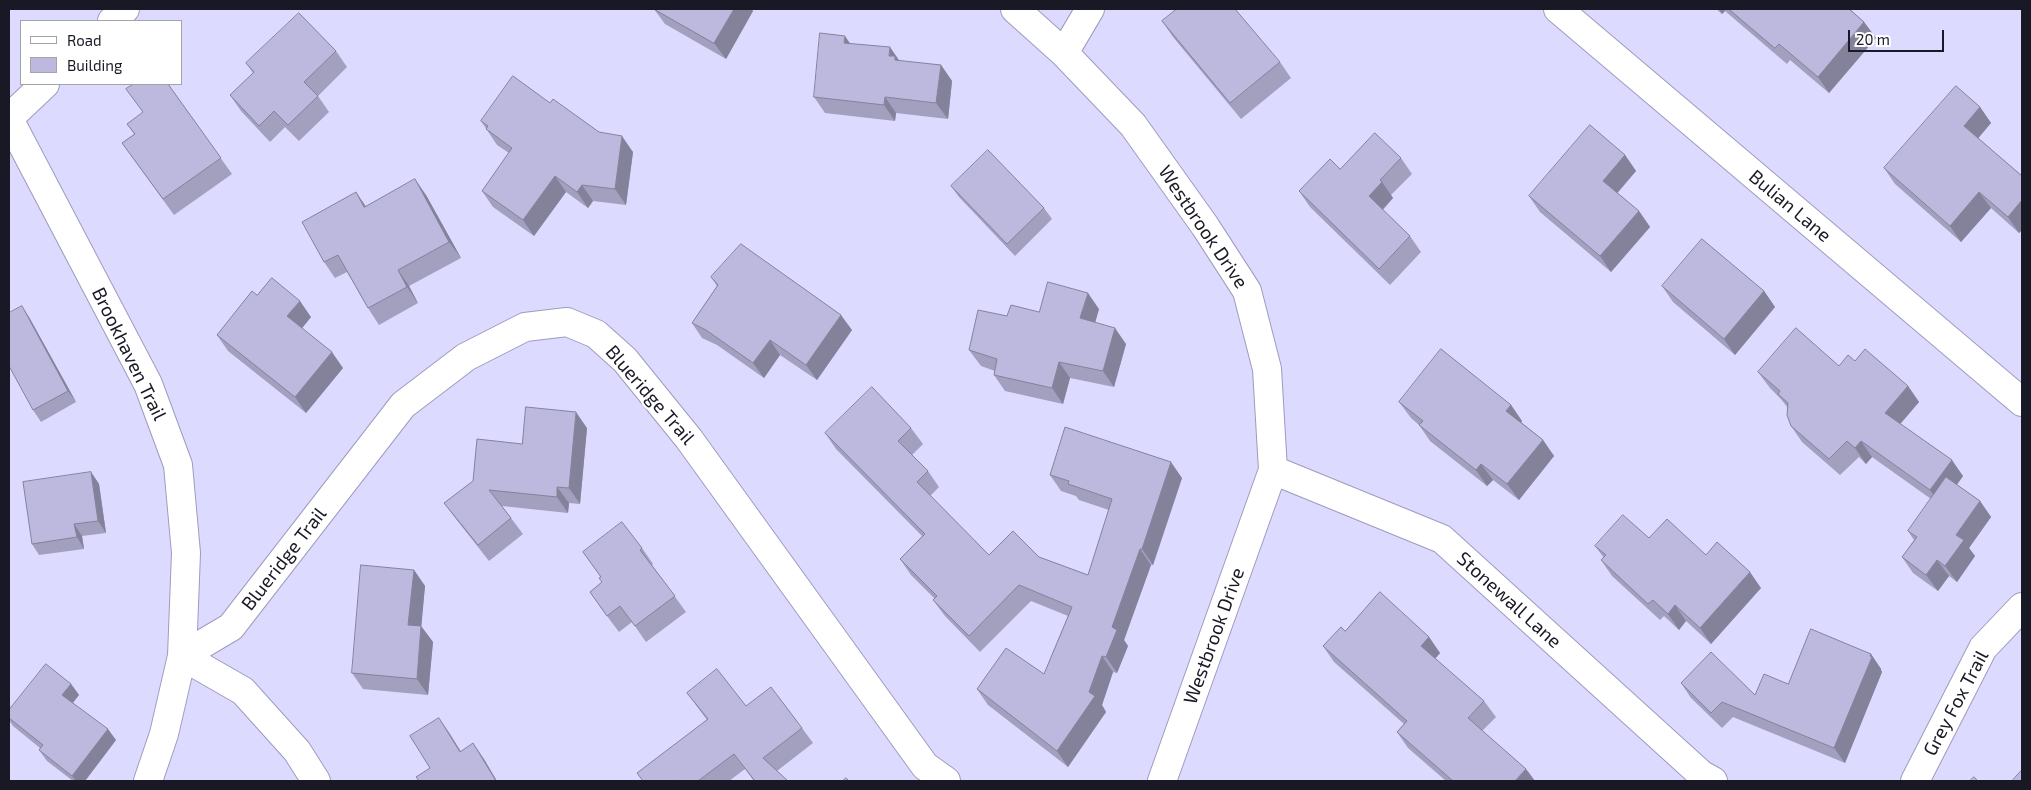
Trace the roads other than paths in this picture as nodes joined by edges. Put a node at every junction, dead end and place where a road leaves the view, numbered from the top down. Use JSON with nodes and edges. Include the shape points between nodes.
{"nodes":[{"id":1,"x":125,"y":9,"type":"edge"},
{"id":2,"x":1015,"y":9,"type":"edge"},
{"id":3,"x":1090,"y":9,"type":"edge"},
{"id":4,"x":1558,"y":9,"type":"edge"},
{"id":5,"x":113,"y":20,"type":"edge"},
{"id":6,"x":1064,"y":53,"type":"junction"},
{"id":7,"x":44,"y":85,"type":"edge"},
{"id":8,"x":9,"y":119,"type":"edge"},
{"id":9,"x":2022,"y":402,"type":"edge"},
{"id":10,"x":1273,"y":470,"type":"junction"},
{"id":11,"x":2022,"y":607,"type":"edge"},
{"id":12,"x":182,"y":656,"type":"junction"},
{"id":13,"x":148,"y":781,"type":"edge"},
{"id":14,"x":316,"y":781,"type":"edge"},
{"id":15,"x":946,"y":781,"type":"edge"},
{"id":16,"x":1162,"y":781,"type":"edge"},
{"id":17,"x":1713,"y":781,"type":"edge"},
{"id":18,"x":1915,"y":781,"type":"edge"}],
"edges":[{"from":1,"to":5,"type":"street"},
{"from":2,"to":6,"type":"street","name":"Westbrook Drive"},
{"from":3,"to":6,"type":"street"},
{"from":4,"to":9,"type":"street","name":"Bulian Lane"},
{"from":6,"to":10,"type":"street","name":"Westbrook Drive","via":[[1133,125],[1247,291],[1267,369]]},
{"from":7,"to":8,"type":"street"},
{"from":8,"to":12,"type":"street","name":"Brookhaven Trail","via":[[148,384],[178,465],[186,553]]},
{"from":10,"to":16,"type":"street","name":"Westbrook Drive"},
{"from":10,"to":17,"type":"street","name":"Stonewall Lane","via":[[1442,539],[1702,775]]},
{"from":11,"to":18,"type":"street","name":"Grey Fox Trail","via":[[1983,648]]},
{"from":12,"to":13,"type":"street","name":"Brookhaven Trail","via":[[164,734]]},
{"from":12,"to":14,"type":"street","via":[[242,691],[297,751]]},
{"from":12,"to":15,"type":"street","name":"Blueridge Trail","via":[[231,628],[403,405],[466,357],[524,327],[567,322],[596,334],[625,360],[689,439],[925,766]]}]}
